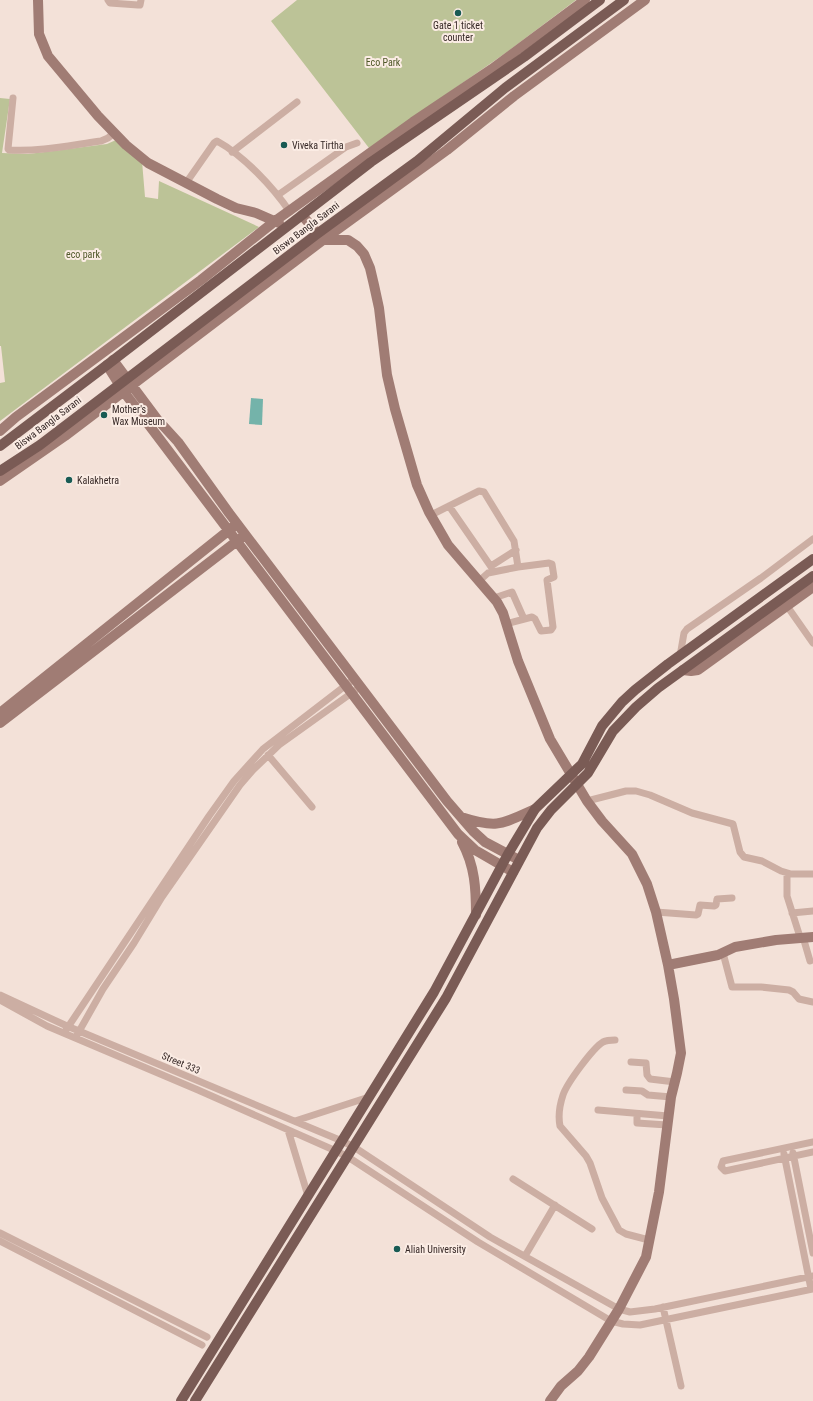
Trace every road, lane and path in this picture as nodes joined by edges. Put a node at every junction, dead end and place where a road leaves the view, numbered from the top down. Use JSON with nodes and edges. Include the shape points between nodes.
{"nodes":[{"id":1,"x":38,"y":0,"type":"edge"},
{"id":2,"x":108,"y":0,"type":"edge"},
{"id":3,"x":141,"y":0,"type":"edge"},
{"id":4,"x":585,"y":0,"type":"edge"},
{"id":5,"x":600,"y":0,"type":"edge"},
{"id":6,"x":624,"y":0,"type":"edge"},
{"id":7,"x":645,"y":0,"type":"edge"},
{"id":8,"x":13,"y":98,"type":"dead end"},
{"id":9,"x":296,"y":102,"type":"dead end"},
{"id":10,"x":114,"y":133,"type":"junction"},
{"id":11,"x":357,"y":144,"type":"dead end"},
{"id":12,"x":232,"y":152,"type":"junction"},
{"id":13,"x":186,"y":182,"type":"junction"},
{"id":14,"x":278,"y":195,"type":"junction"},
{"id":15,"x":290,"y":212,"type":"junction"},
{"id":16,"x":302,"y":215,"type":"junction"},
{"id":17,"x":275,"y":221,"type":"junction"},
{"id":18,"x":286,"y":226,"type":"junction"},
{"id":19,"x":320,"y":237,"type":"junction"},
{"id":20,"x":110,"y":363,"type":"junction"},
{"id":21,"x":126,"y":385,"type":"junction"},
{"id":22,"x":0,"y":431,"type":"edge"},
{"id":23,"x":0,"y":446,"type":"edge"},
{"id":24,"x":0,"y":471,"type":"edge"},
{"id":25,"x":0,"y":481,"type":"edge"},
{"id":26,"x":449,"y":506,"type":"junction"},
{"id":27,"x":431,"y":515,"type":"junction"},
{"id":28,"x":236,"y":523,"type":"junction"},
{"id":29,"x":228,"y":530,"type":"junction"},
{"id":30,"x":245,"y":535,"type":"junction"},
{"id":31,"x":813,"y":539,"type":"edge"},
{"id":32,"x":237,"y":542,"type":"junction"},
{"id":33,"x":516,"y":550,"type":"junction"},
{"id":34,"x":813,"y":559,"type":"edge"},
{"id":35,"x":518,"y":567,"type":"junction"},
{"id":36,"x":492,"y":569,"type":"junction"},
{"id":37,"x":813,"y":576,"type":"edge"},
{"id":38,"x":479,"y":581,"type":"junction"},
{"id":39,"x":813,"y":587,"type":"edge"},
{"id":40,"x":494,"y":598,"type":"junction"},
{"id":41,"x":787,"y":606,"type":"junction"},
{"id":42,"x":524,"y":618,"type":"junction"},
{"id":43,"x":506,"y":624,"type":"junction"},
{"id":44,"x":813,"y":644,"type":"edge"},
{"id":45,"x":680,"y":656,"type":"junction"},
{"id":46,"x":683,"y":670,"type":"junction"},
{"id":47,"x":357,"y":683,"type":"junction"},
{"id":48,"x":349,"y":690,"type":"junction"},
{"id":49,"x":0,"y":713,"type":"edge"},
{"id":50,"x":0,"y":723,"type":"edge"},
{"id":51,"x":268,"y":755,"type":"junction"},
{"id":52,"x":574,"y":779,"type":"junction"},
{"id":53,"x":587,"y":801,"type":"junction"},
{"id":54,"x":312,"y":807,"type":"dead end"},
{"id":55,"x":535,"y":809,"type":"junction"},
{"id":56,"x":461,"y":817,"type":"junction"},
{"id":57,"x":458,"y":834,"type":"junction"},
{"id":58,"x":508,"y":854,"type":"junction"},
{"id":59,"x":519,"y":860,"type":"junction"},
{"id":60,"x":502,"y":866,"type":"junction"},
{"id":61,"x":513,"y":872,"type":"junction"},
{"id":62,"x":787,"y":873,"type":"junction"},
{"id":63,"x":813,"y":874,"type":"edge"},
{"id":64,"x":732,"y":898,"type":"dead end"},
{"id":65,"x":813,"y":911,"type":"edge"},
{"id":66,"x":656,"y":912,"type":"junction"},
{"id":67,"x":792,"y":913,"type":"junction"},
{"id":68,"x":476,"y":915,"type":"junction"},
{"id":69,"x":805,"y":937,"type":"edge"},
{"id":70,"x":723,"y":953,"type":"junction"},
{"id":71,"x":810,"y":961,"type":"dead end"},
{"id":72,"x":668,"y":965,"type":"junction"},
{"id":73,"x":0,"y":995,"type":"edge"},
{"id":74,"x":0,"y":1000,"type":"edge"},
{"id":75,"x":813,"y":1002,"type":"edge"},
{"id":76,"x":66,"y":1030,"type":"junction"},
{"id":77,"x":79,"y":1031,"type":"junction"},
{"id":78,"x":74,"y":1038,"type":"junction"},
{"id":79,"x":615,"y":1040,"type":"dead end"},
{"id":80,"x":631,"y":1062,"type":"dead end"},
{"id":81,"x":675,"y":1082,"type":"junction"},
{"id":82,"x":626,"y":1090,"type":"dead end"},
{"id":83,"x":370,"y":1097,"type":"junction"},
{"id":84,"x":671,"y":1097,"type":"junction"},
{"id":85,"x":598,"y":1110,"type":"dead end"},
{"id":86,"x":295,"y":1121,"type":"junction"},
{"id":87,"x":667,"y":1121,"type":"junction"},
{"id":88,"x":288,"y":1130,"type":"junction"},
{"id":89,"x":342,"y":1141,"type":"junction"},
{"id":90,"x":813,"y":1142,"type":"edge"},
{"id":91,"x":354,"y":1147,"type":"junction"},
{"id":92,"x":792,"y":1147,"type":"junction"},
{"id":93,"x":783,"y":1148,"type":"junction"},
{"id":94,"x":336,"y":1151,"type":"junction"},
{"id":95,"x":813,"y":1152,"type":"edge"},
{"id":96,"x":794,"y":1156,"type":"junction"},
{"id":97,"x":348,"y":1157,"type":"junction"},
{"id":98,"x":785,"y":1158,"type":"junction"},
{"id":99,"x":513,"y":1179,"type":"dead end"},
{"id":100,"x":308,"y":1196,"type":"junction"},
{"id":101,"x":555,"y":1205,"type":"junction"},
{"id":102,"x":592,"y":1228,"type":"dead end"},
{"id":103,"x":0,"y":1232,"type":"edge"},
{"id":104,"x":649,"y":1240,"type":"junction"},
{"id":105,"x":0,"y":1241,"type":"edge"},
{"id":106,"x":813,"y":1253,"type":"edge"},
{"id":107,"x":525,"y":1256,"type":"junction"},
{"id":108,"x":811,"y":1276,"type":"edge"},
{"id":109,"x":812,"y":1289,"type":"edge"},
{"id":110,"x":663,"y":1307,"type":"junction"},
{"id":111,"x":619,"y":1309,"type":"junction"},
{"id":112,"x":666,"y":1320,"type":"junction"},
{"id":113,"x":611,"y":1321,"type":"junction"},
{"id":114,"x":207,"y":1337,"type":"dead end"},
{"id":115,"x":202,"y":1345,"type":"dead end"},
{"id":116,"x":681,"y":1386,"type":"dead end"},
{"id":117,"x":181,"y":1401,"type":"edge"},
{"id":118,"x":195,"y":1401,"type":"edge"},
{"id":119,"x":550,"y":1401,"type":"edge"}],
"edges":[{"from":1,"to":10,"type":"street","via":[[39,34],[48,56]]},
{"from":2,"to":3,"type":"street","via":[[110,3],[140,5]]},
{"from":4,"to":15,"type":"street"},
{"from":5,"to":16,"type":"main road","name":"Biswa Bangla Sarani","via":[[524,57],[371,162]]},
{"from":6,"to":19,"type":"main road","name":"Biswa Bangla Sarani","via":[[505,88]]},
{"from":7,"to":19,"type":"street","via":[[514,96],[447,150]]},
{"from":8,"to":10,"type":"street","via":[[9,150],[42,150],[101,141]]},
{"from":9,"to":12,"type":"street"},
{"from":10,"to":13,"type":"street","via":[[148,163]]},
{"from":11,"to":14,"type":"street","via":[[346,147]]},
{"from":12,"to":13,"type":"street","via":[[217,141]]},
{"from":12,"to":14,"type":"street","via":[[251,167]]},
{"from":13,"to":17,"type":"street","via":[[236,208]]},
{"from":14,"to":15,"type":"street"},
{"from":15,"to":17,"type":"street"},
{"from":16,"to":18,"type":"main road","name":"Biswa Bangla Sarani"},
{"from":16,"to":19,"type":"street"},
{"from":17,"to":18,"type":"street"},
{"from":17,"to":22,"type":"street"},
{"from":18,"to":20,"type":"main road","name":"Biswa Bangla Sarani"},
{"from":19,"to":21,"type":"main road","name":"Biswa Bangla Sarani"},
{"from":19,"to":27,"type":"street","via":[[348,240],[364,254],[370,268],[395,409],[417,485]]},
{"from":20,"to":21,"type":"street"},
{"from":20,"to":23,"type":"main road","name":"Biswa Bangla Sarani"},
{"from":21,"to":24,"type":"main road","name":"Biswa Bangla Sarani"},
{"from":21,"to":25,"type":"street","via":[[65,436]]},
{"from":21,"to":28,"type":"street","via":[[178,442]]},
{"from":21,"to":29,"type":"street"},
{"from":26,"to":27,"type":"street"},
{"from":26,"to":33,"type":"street","via":[[483,491],[514,541]]},
{"from":26,"to":36,"type":"street"},
{"from":27,"to":38,"type":"street","via":[[448,545]]},
{"from":28,"to":29,"type":"street"},
{"from":28,"to":30,"type":"street"},
{"from":29,"to":32,"type":"street"},
{"from":29,"to":49,"type":"street"},
{"from":30,"to":32,"type":"street"},
{"from":30,"to":47,"type":"street"},
{"from":31,"to":45,"type":"street","via":[[762,578],[687,629]]},
{"from":32,"to":48,"type":"street"},
{"from":32,"to":50,"type":"street"},
{"from":33,"to":35,"type":"street"},
{"from":33,"to":36,"type":"street"},
{"from":34,"to":45,"type":"main road"},
{"from":35,"to":36,"type":"street"},
{"from":35,"to":42,"type":"street","via":[[549,563],[552,564],[554,577],[547,580],[553,627],[551,630],[541,631],[535,619]]},
{"from":36,"to":38,"type":"street"},
{"from":37,"to":46,"type":"main road"},
{"from":38,"to":40,"type":"street"},
{"from":39,"to":41,"type":"street"},
{"from":40,"to":42,"type":"street","via":[[513,592]]},
{"from":40,"to":43,"type":"street"},
{"from":41,"to":44,"type":"street"},
{"from":41,"to":46,"type":"street","via":[[698,670]]},
{"from":42,"to":43,"type":"street"},
{"from":43,"to":52,"type":"street","via":[[518,661],[550,739]]},
{"from":45,"to":52,"type":"main road","via":[[622,702],[602,726]]},
{"from":46,"to":52,"type":"main road","via":[[636,707],[613,731],[593,766]]},
{"from":47,"to":48,"type":"street"},
{"from":47,"to":56,"type":"street"},
{"from":48,"to":51,"type":"street"},
{"from":48,"to":57,"type":"street"},
{"from":48,"to":76,"type":"street","via":[[308,714],[263,749],[234,781]]},
{"from":51,"to":54,"type":"street"},
{"from":51,"to":77,"type":"street","via":[[240,785],[162,897]]},
{"from":52,"to":53,"type":"street"},
{"from":52,"to":55,"type":"main road"},
{"from":52,"to":59,"type":"main road","via":[[544,818]]},
{"from":53,"to":62,"type":"street","via":[[636,791],[692,813],[730,822],[735,826],[741,855],[762,861]]},
{"from":53,"to":66,"type":"street","via":[[632,854],[647,884]]},
{"from":55,"to":56,"type":"street","via":[[498,824],[480,823]]},
{"from":55,"to":58,"type":"main road"},
{"from":56,"to":58,"type":"street","via":[[485,842]]},
{"from":57,"to":60,"type":"street","via":[[475,850]]},
{"from":57,"to":68,"type":"street","via":[[474,874]]},
{"from":58,"to":59,"type":"street"},
{"from":58,"to":60,"type":"main road"},
{"from":59,"to":61,"type":"main road"},
{"from":60,"to":61,"type":"street"},
{"from":60,"to":68,"type":"main road"},
{"from":61,"to":91,"type":"main road","via":[[446,998]]},
{"from":62,"to":63,"type":"street"},
{"from":62,"to":67,"type":"street","via":[[787,896]]},
{"from":64,"to":66,"type":"street","via":[[717,899],[714,906],[700,905],[696,915]]},
{"from":65,"to":67,"type":"street"},
{"from":66,"to":72,"type":"street"},
{"from":67,"to":69,"type":"street"},
{"from":68,"to":83,"type":"main road","via":[[434,992]]},
{"from":69,"to":70,"type":"street","via":[[728,949]]},
{"from":69,"to":71,"type":"street"},
{"from":70,"to":72,"type":"street"},
{"from":70,"to":75,"type":"street","via":[[732,987],[789,990],[799,999]]},
{"from":72,"to":81,"type":"street","via":[[681,1053]]},
{"from":73,"to":76,"type":"street","name":"Street 333"},
{"from":74,"to":76,"type":"street","via":[[47,1026]]},
{"from":76,"to":77,"type":"street","name":"Street 333"},
{"from":76,"to":78,"type":"street","name":"Street 333"},
{"from":77,"to":78,"type":"street"},
{"from":77,"to":86,"type":"street","name":"Street 333"},
{"from":78,"to":88,"type":"street","name":"Street 333"},
{"from":79,"to":104,"type":"street","via":[[608,1040],[598,1046],[570,1080],[563,1093],[560,1126],[590,1163],[602,1198],[619,1230]]},
{"from":80,"to":81,"type":"street","via":[[646,1062],[647,1075],[650,1079]]},
{"from":81,"to":84,"type":"street"},
{"from":82,"to":84,"type":"street"},
{"from":83,"to":86,"type":"street"},
{"from":83,"to":89,"type":"main road"},
{"from":84,"to":87,"type":"street"},
{"from":85,"to":87,"type":"street","via":[[637,1114]]},
{"from":86,"to":89,"type":"street","name":"Street 333"},
{"from":87,"to":104,"type":"street","via":[[659,1192]]},
{"from":88,"to":94,"type":"street","name":"Street 333"},
{"from":88,"to":100,"type":"street"},
{"from":89,"to":91,"type":"street","name":"Street 333"},
{"from":89,"to":94,"type":"main road"},
{"from":90,"to":92,"type":"street"},
{"from":91,"to":97,"type":"main road"},
{"from":91,"to":107,"type":"street","name":"Street 333"},
{"from":92,"to":93,"type":"street"},
{"from":92,"to":96,"type":"street"},
{"from":93,"to":98,"type":"street"},
{"from":93,"to":98,"type":"street","via":[[723,1161],[721,1167],[725,1171]]},
{"from":94,"to":97,"type":"street","name":"Street 333"},
{"from":94,"to":100,"type":"main road"},
{"from":95,"to":96,"type":"street"},
{"from":96,"to":98,"type":"street"},
{"from":96,"to":106,"type":"street"},
{"from":97,"to":113,"type":"street","name":"Street 333","via":[[478,1242]]},
{"from":97,"to":118,"type":"main road"},
{"from":98,"to":108,"type":"street"},
{"from":99,"to":101,"type":"street"},
{"from":100,"to":117,"type":"main road"},
{"from":101,"to":102,"type":"street"},
{"from":101,"to":107,"type":"street"},
{"from":103,"to":114,"type":"street"},
{"from":104,"to":111,"type":"street","via":[[644,1262]]},
{"from":105,"to":115,"type":"street"},
{"from":107,"to":111,"type":"street","name":"Street 333"},
{"from":108,"to":109,"type":"street"},
{"from":108,"to":110,"type":"street"},
{"from":109,"to":112,"type":"street"},
{"from":110,"to":111,"type":"street","via":[[630,1312]]},
{"from":110,"to":112,"type":"street"},
{"from":111,"to":113,"type":"street"},
{"from":112,"to":113,"type":"street","via":[[640,1325]]},
{"from":112,"to":116,"type":"street"},
{"from":113,"to":119,"type":"street","via":[[589,1357]]}]}
